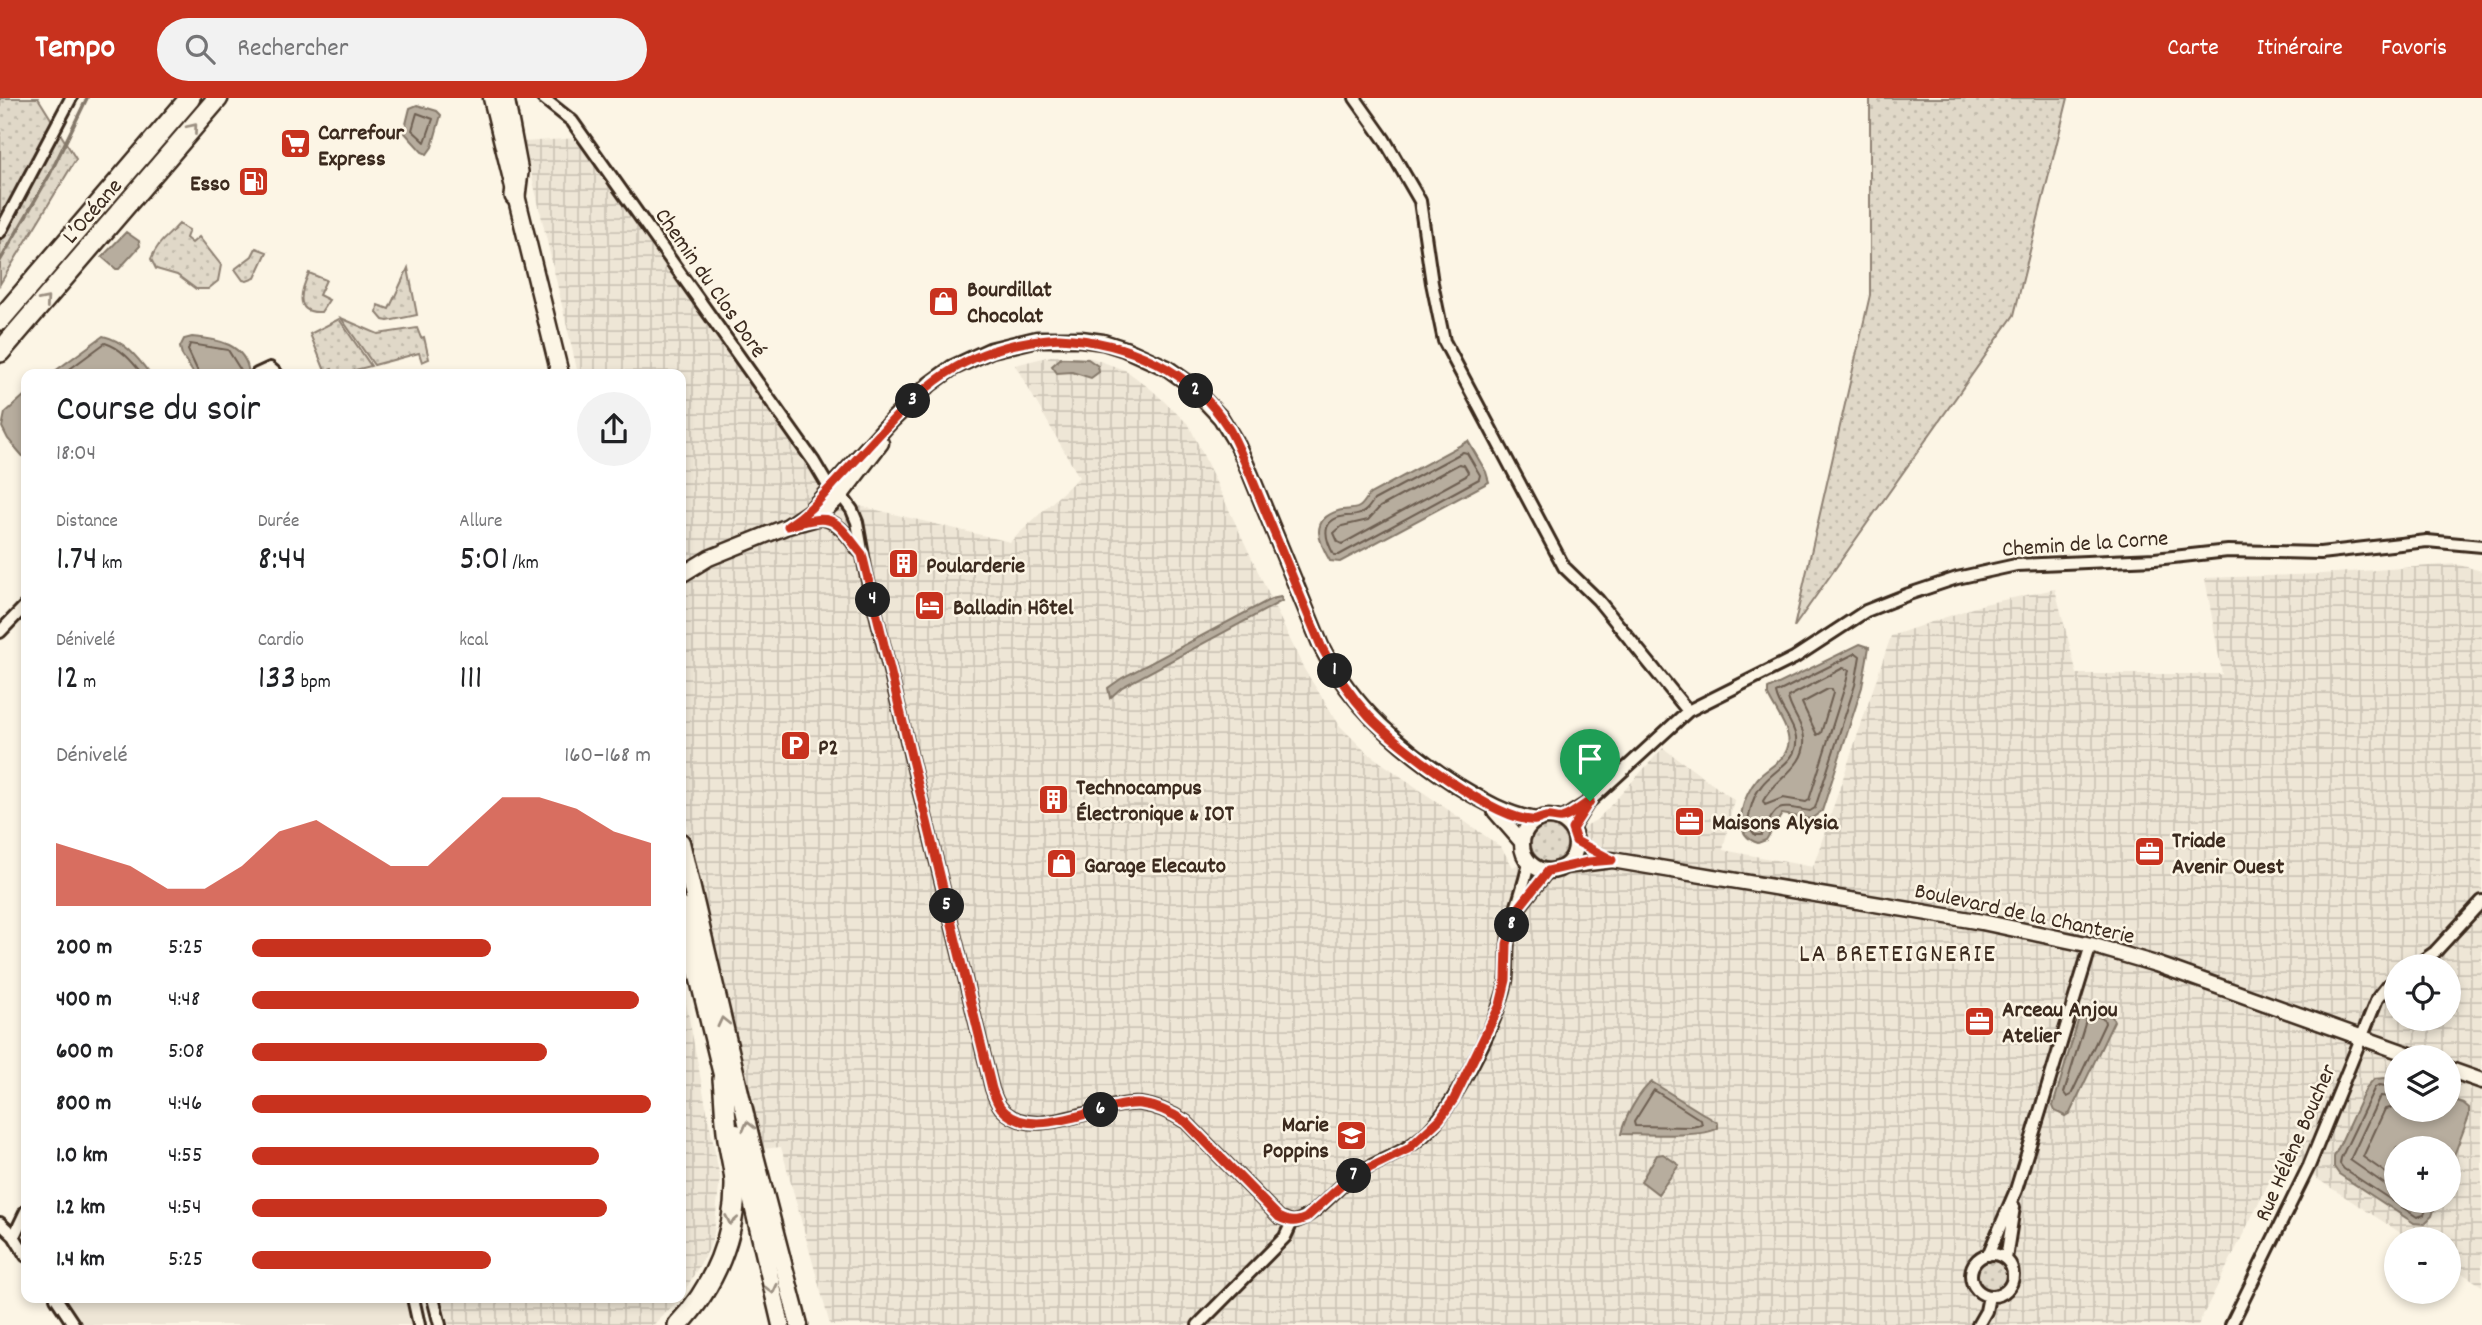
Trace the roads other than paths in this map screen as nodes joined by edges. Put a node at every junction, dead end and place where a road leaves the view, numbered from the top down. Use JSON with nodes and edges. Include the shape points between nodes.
{"nodes":[{"id":1,"x":72,"y":98,"type":"edge"},
{"id":2,"x":190,"y":98,"type":"edge"},
{"id":3,"x":218,"y":98,"type":"edge"},
{"id":4,"x":492,"y":98,"type":"edge"},
{"id":5,"x":504,"y":98,"type":"edge"},
{"id":6,"x":543,"y":98,"type":"edge"},
{"id":7,"x":1354,"y":98,"type":"edge"},
{"id":8,"x":515,"y":195,"type":"junction"},
{"id":9,"x":0,"y":232,"type":"edge"},
{"id":10,"x":0,"y":320,"type":"edge"},
{"id":11,"x":0,"y":352,"type":"edge"},
{"id":12,"x":559,"y":369,"type":"edge"},
{"id":13,"x":836,"y":491,"type":"junction"},
{"id":14,"x":817,"y":518,"type":"junction"},
{"id":15,"x":788,"y":526,"type":"junction"},
{"id":16,"x":2482,"y":546,"type":"edge"},
{"id":17,"x":862,"y":554,"type":"junction"},
{"id":18,"x":709,"y":558,"type":"junction"},
{"id":19,"x":686,"y":564,"type":"edge"},
{"id":20,"x":686,"y":572,"type":"edge"},
{"id":21,"x":21,"y":610,"type":"edge"},
{"id":22,"x":0,"y":632,"type":"edge"},
{"id":23,"x":1688,"y":711,"type":"junction"},
{"id":24,"x":1483,"y":801,"type":"junction"},
{"id":25,"x":1536,"y":820,"type":"junction"},
{"id":26,"x":1570,"y":829,"type":"junction"},
{"id":27,"x":1522,"y":842,"type":"junction"},
{"id":28,"x":1612,"y":860,"type":"junction"},
{"id":29,"x":1529,"y":863,"type":"junction"},
{"id":30,"x":686,"y":865,"type":"edge"},
{"id":31,"x":1564,"y":866,"type":"junction"},
{"id":32,"x":1548,"y":871,"type":"junction"},
{"id":33,"x":2482,"y":901,"type":"edge"},
{"id":34,"x":1517,"y":910,"type":"junction"},
{"id":35,"x":686,"y":927,"type":"edge"},
{"id":36,"x":2091,"y":945,"type":"junction"},
{"id":37,"x":2433,"y":954,"type":"edge"},
{"id":38,"x":2384,"y":990,"type":"edge"},
{"id":39,"x":2363,"y":1037,"type":"junction"},
{"id":40,"x":2384,"y":1045,"type":"edge"},
{"id":41,"x":2461,"y":1074,"type":"edge"},
{"id":42,"x":723,"y":1079,"type":"junction"},
{"id":43,"x":2482,"y":1081,"type":"edge"},
{"id":44,"x":2016,"y":1190,"type":"junction"},
{"id":45,"x":21,"y":1221,"type":"edge"},
{"id":46,"x":1292,"y":1222,"type":"junction"},
{"id":47,"x":0,"y":1223,"type":"edge"},
{"id":48,"x":14,"y":1236,"type":"junction"},
{"id":49,"x":21,"y":1248,"type":"edge"},
{"id":50,"x":1988,"y":1255,"type":"junction"},
{"id":51,"x":2006,"y":1259,"type":"junction"},
{"id":52,"x":1989,"y":1296,"type":"junction"},
{"id":53,"x":59,"y":1303,"type":"edge"},
{"id":54,"x":414,"y":1303,"type":"edge"},
{"id":55,"x":434,"y":1303,"type":"edge"},
{"id":56,"x":74,"y":1325,"type":"edge"},
{"id":57,"x":419,"y":1325,"type":"edge"},
{"id":58,"x":440,"y":1325,"type":"edge"},
{"id":59,"x":678,"y":1325,"type":"edge"},
{"id":60,"x":781,"y":1325,"type":"edge"},
{"id":61,"x":799,"y":1325,"type":"edge"},
{"id":62,"x":1198,"y":1325,"type":"edge"},
{"id":63,"x":1978,"y":1325,"type":"edge"},
{"id":64,"x":2231,"y":1325,"type":"edge"}],
"edges":[{"from":1,"to":9,"type":"street"},
{"from":2,"to":10,"type":"highway","name":"L’Océane"},
{"from":11,"to":3,"type":"highway","name":"L’Océane","one_way":true},
{"from":4,"to":8,"type":"main road"},
{"from":5,"to":8,"type":"highway","via":[[518,172]]},
{"from":6,"to":13,"type":"street","name":"Chemin du Clos Doré","via":[[572,121]]},
{"from":7,"to":23,"type":"street","via":[[1420,201],[1444,341],[1564,567],[1598,600]]},
{"from":8,"to":12,"type":"main road"},
{"from":13,"to":14,"type":"street"},
{"from":13,"to":15,"type":"street"},
{"from":13,"to":17,"type":"street","name":"Chemin du Clos Doré","via":[[857,522]]},
{"from":13,"to":24,"type":"street","via":[[930,384],[953,368],[1010,344],[1059,338],[1103,342],[1167,368],[1188,383],[1228,429],[1311,626],[1355,700],[1404,748]]},
{"from":14,"to":15,"type":"street"},
{"from":14,"to":17,"type":"street","via":[[827,518],[844,530]]},
{"from":15,"to":18,"type":"street"},
{"from":16,"to":23,"type":"street","name":"Chemin de la Corne","via":[[2427,541],[2320,553],[2228,551],[1989,570],[1866,611],[1794,658]]},
{"from":17,"to":46,"type":"street","name":"Chemin du Clos Doré","via":[[985,1064],[1001,1108],[1031,1123],[1139,1104],[1171,1113],[1186,1122],[1279,1217]]},
{"from":18,"to":19,"type":"street"},
{"from":18,"to":20,"type":"street"},
{"from":21,"to":22,"type":"street"},
{"from":23,"to":26,"type":"street","name":"Chemin de la Corne","via":[[1590,801]]},
{"from":24,"to":25,"type":"street"},
{"from":24,"to":27,"type":"street"},
{"from":25,"to":26,"type":"street","via":[[1544,817]]},
{"from":25,"to":27,"type":"street"},
{"from":26,"to":28,"type":"street","name":"Boulevard de la Chanterie"},
{"from":26,"to":31,"type":"street","via":[[1572,859]]},
{"from":27,"to":29,"type":"street"},
{"from":28,"to":31,"type":"street","name":"Boulevard de la Chanterie"},
{"from":28,"to":36,"type":"street","name":"Boulevard de la Chanterie","via":[[1982,922]]},
{"from":29,"to":32,"type":"street"},
{"from":29,"to":34,"type":"street"},
{"from":61,"to":30,"type":"main road","one_way":true},
{"from":31,"to":32,"type":"street"},
{"from":32,"to":34,"type":"street"},
{"from":33,"to":37,"type":"street"},
{"from":34,"to":46,"type":"street","via":[[1507,944],[1500,1005],[1440,1119],[1408,1149],[1357,1174],[1306,1218]]},
{"from":35,"to":42,"type":"main road"},
{"from":36,"to":39,"type":"street","name":"Boulevard de la Chanterie"},
{"from":36,"to":44,"type":"street"},
{"from":38,"to":39,"type":"street","name":"Rue Hélène Boucher"},
{"from":39,"to":40,"type":"street","name":"Boulevard de la Chanterie"},
{"from":39,"to":64,"type":"street","name":"Rue Hélène Boucher","via":[[2309,1166]]},
{"from":41,"to":43,"type":"street"},
{"from":42,"to":59,"type":"highway","one_way":true,"via":[[735,1182],[731,1226],[708,1286]]},
{"from":42,"to":60,"type":"main road","one_way":true},
{"from":44,"to":50,"type":"street"},
{"from":44,"to":51,"type":"street"},
{"from":45,"to":48,"type":"street"},
{"from":46,"to":62,"type":"street","via":[[1285,1237]]},
{"from":47,"to":48,"type":"street"},
{"from":48,"to":49,"type":"street"},
{"from":50,"to":51,"type":"street"},
{"from":50,"to":52,"type":"street","via":[[1975,1264],[1972,1280],[1978,1291]]},
{"from":51,"to":52,"type":"street","via":[[2013,1276],[2011,1285],[2004,1293]]},
{"from":52,"to":63,"type":"street"},
{"from":53,"to":56,"type":"street"},
{"from":54,"to":57,"type":"street"},
{"from":55,"to":58,"type":"street"}]}
